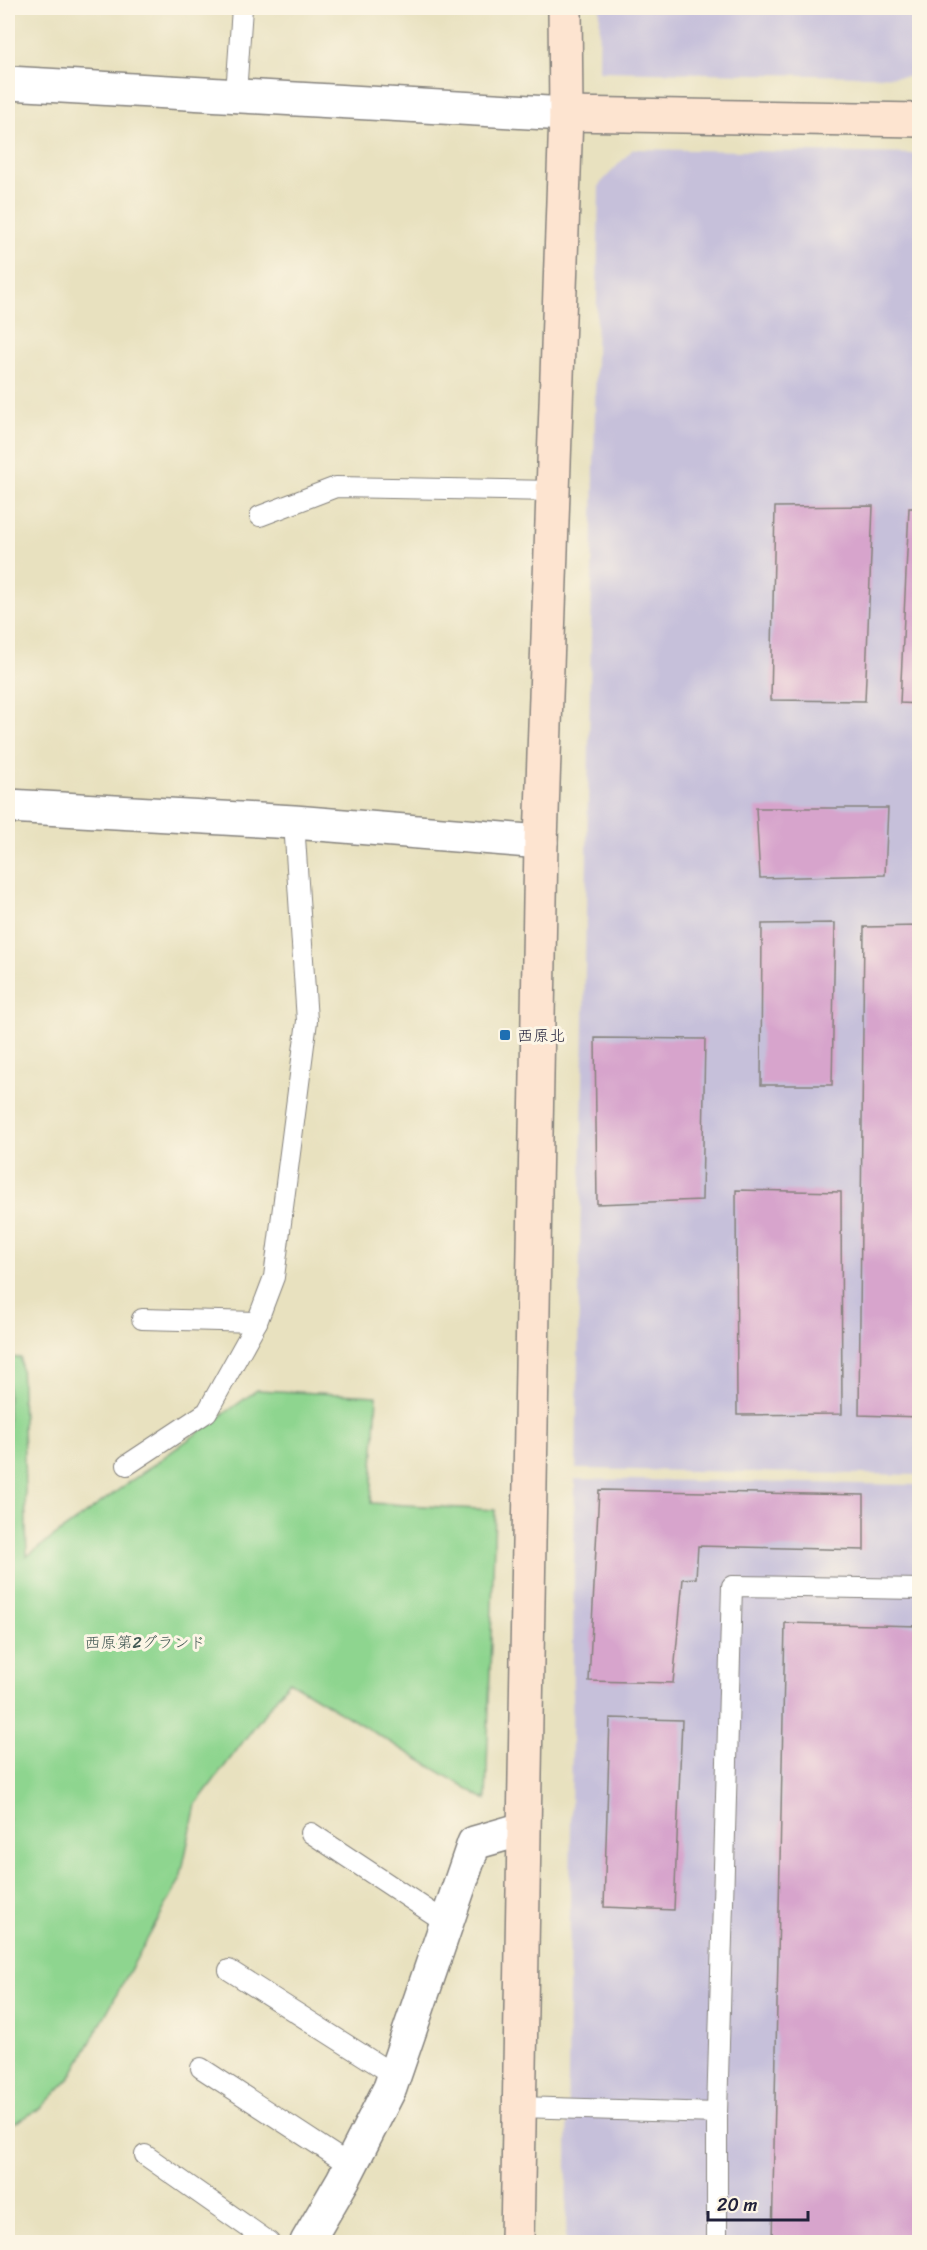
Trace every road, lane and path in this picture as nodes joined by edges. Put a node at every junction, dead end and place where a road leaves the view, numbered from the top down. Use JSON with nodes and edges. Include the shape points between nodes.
{"nodes":[{"id":1,"x":242,"y":8,"type":"edge"},
{"id":2,"x":565,"y":8,"type":"edge"},
{"id":3,"x":8,"y":82,"type":"edge"},
{"id":4,"x":236,"y":94,"type":"junction"},
{"id":5,"x":566,"y":114,"type":"junction"},
{"id":6,"x":920,"y":120,"type":"edge"},
{"id":7,"x":553,"y":491,"type":"junction"},
{"id":8,"x":260,"y":516,"type":"dead end"},
{"id":9,"x":8,"y":806,"type":"edge"},
{"id":10,"x":294,"y":822,"type":"junction"},
{"id":11,"x":541,"y":842,"type":"junction"},
{"id":12,"x":142,"y":1319,"type":"dead end"},
{"id":13,"x":257,"y":1322,"type":"junction"},
{"id":14,"x":127,"y":1465,"type":"dead end"},
{"id":15,"x":920,"y":1589,"type":"edge"},
{"id":16,"x":523,"y":1829,"type":"junction"},
{"id":17,"x":311,"y":1833,"type":"dead end"},
{"id":18,"x":447,"y":1923,"type":"junction"},
{"id":19,"x":229,"y":1970,"type":"dead end"},
{"id":20,"x":201,"y":2068,"type":"dead end"},
{"id":21,"x":394,"y":2075,"type":"junction"},
{"id":22,"x":519,"y":2107,"type":"junction"},
{"id":23,"x":717,"y":2113,"type":"junction"},
{"id":24,"x":145,"y":2155,"type":"dead end"},
{"id":25,"x":351,"y":2166,"type":"junction"},
{"id":26,"x":269,"y":2242,"type":"edge"},
{"id":27,"x":307,"y":2242,"type":"edge"},
{"id":28,"x":517,"y":2242,"type":"edge"},
{"id":29,"x":717,"y":2242,"type":"edge"}],
"edges":[{"from":1,"to":4,"type":"lane"},
{"from":2,"to":5,"type":"street"},
{"from":3,"to":4,"type":"street"},
{"from":4,"to":5,"type":"street"},
{"from":5,"to":6,"type":"street"},
{"from":5,"to":7,"type":"street"},
{"from":7,"to":8,"type":"lane","via":[[336,487]]},
{"from":7,"to":11,"type":"street"},
{"from":9,"to":10,"type":"street"},
{"from":10,"to":11,"type":"street"},
{"from":10,"to":13,"type":"lane","via":[[307,1021],[274,1277]]},
{"from":11,"to":16,"type":"street"},
{"from":12,"to":13,"type":"lane"},
{"from":13,"to":14,"type":"lane","via":[[207,1412]]},
{"from":15,"to":23,"type":"lane","via":[[732,1586]]},
{"from":16,"to":18,"type":"street","via":[[474,1843]]},
{"from":16,"to":22,"type":"street"},
{"from":17,"to":18,"type":"lane"},
{"from":18,"to":21,"type":"street"},
{"from":19,"to":21,"type":"lane"},
{"from":20,"to":25,"type":"lane"},
{"from":21,"to":25,"type":"street"},
{"from":22,"to":23,"type":"lane"},
{"from":22,"to":28,"type":"street"},
{"from":23,"to":29,"type":"lane"},
{"from":24,"to":26,"type":"lane"},
{"from":25,"to":27,"type":"street"}]}
